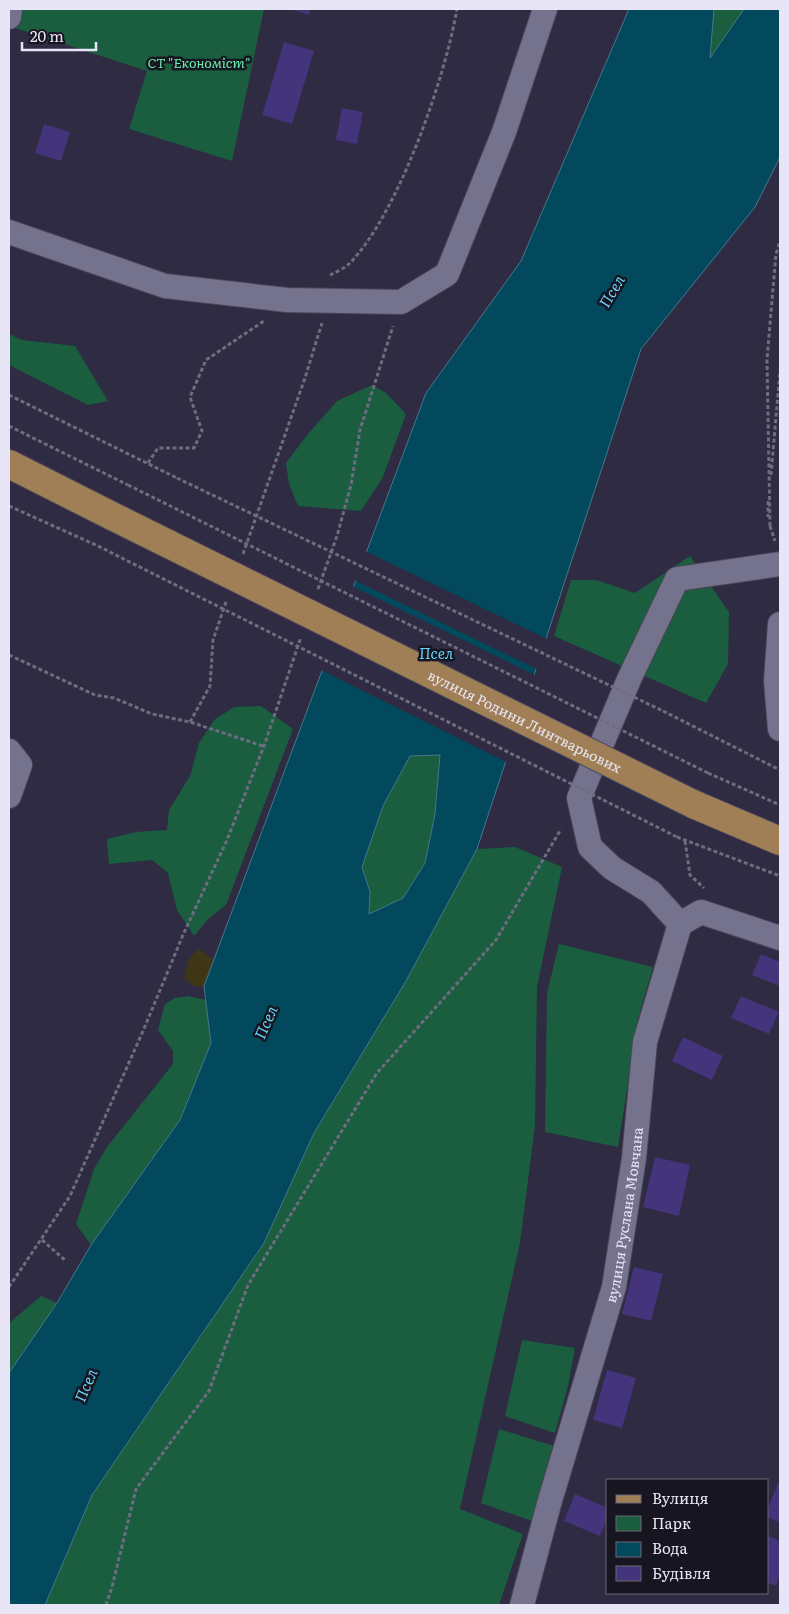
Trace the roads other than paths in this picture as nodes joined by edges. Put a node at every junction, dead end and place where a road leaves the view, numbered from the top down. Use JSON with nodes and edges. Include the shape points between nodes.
{"nodes":[{"id":1,"x":10,"y":9,"type":"edge"},
{"id":2,"x":545,"y":9,"type":"edge"},
{"id":3,"x":9,"y":17,"type":"edge"},
{"id":4,"x":9,"y":232,"type":"edge"},
{"id":5,"x":9,"y":464,"type":"edge"},
{"id":6,"x":778,"y":554,"type":"edge"},
{"id":7,"x":780,"y":624,"type":"edge"},
{"id":8,"x":780,"y":729,"type":"edge"},
{"id":9,"x":9,"y":751,"type":"edge"},
{"id":10,"x":9,"y":796,"type":"edge"},
{"id":11,"x":780,"y":841,"type":"edge"},
{"id":12,"x":680,"y":924,"type":"junction"},
{"id":13,"x":780,"y":938,"type":"edge"},
{"id":14,"x":522,"y":1605,"type":"edge"}],
"edges":[{"from":1,"to":3,"type":"street"},
{"from":2,"to":4,"type":"street","via":[[504,132],[447,274],[402,302],[327,289],[287,300],[164,286]]},
{"from":5,"to":11,"type":"main road","name":"вулиця Родини Линтварьових","bridge":true,"via":[[692,804]]},
{"from":6,"to":12,"type":"street","via":[[677,579],[630,677],[579,798],[590,846],[612,868],[651,892]]},
{"from":7,"to":8,"type":"street","via":[[776,681]]},
{"from":9,"to":10,"type":"street","via":[[20,765]]},
{"from":12,"to":13,"type":"street","via":[[701,912]]},
{"from":12,"to":14,"type":"street","name":"вулиця Руслана Мовчана","via":[[645,1042],[634,1158],[614,1287]]}]}
